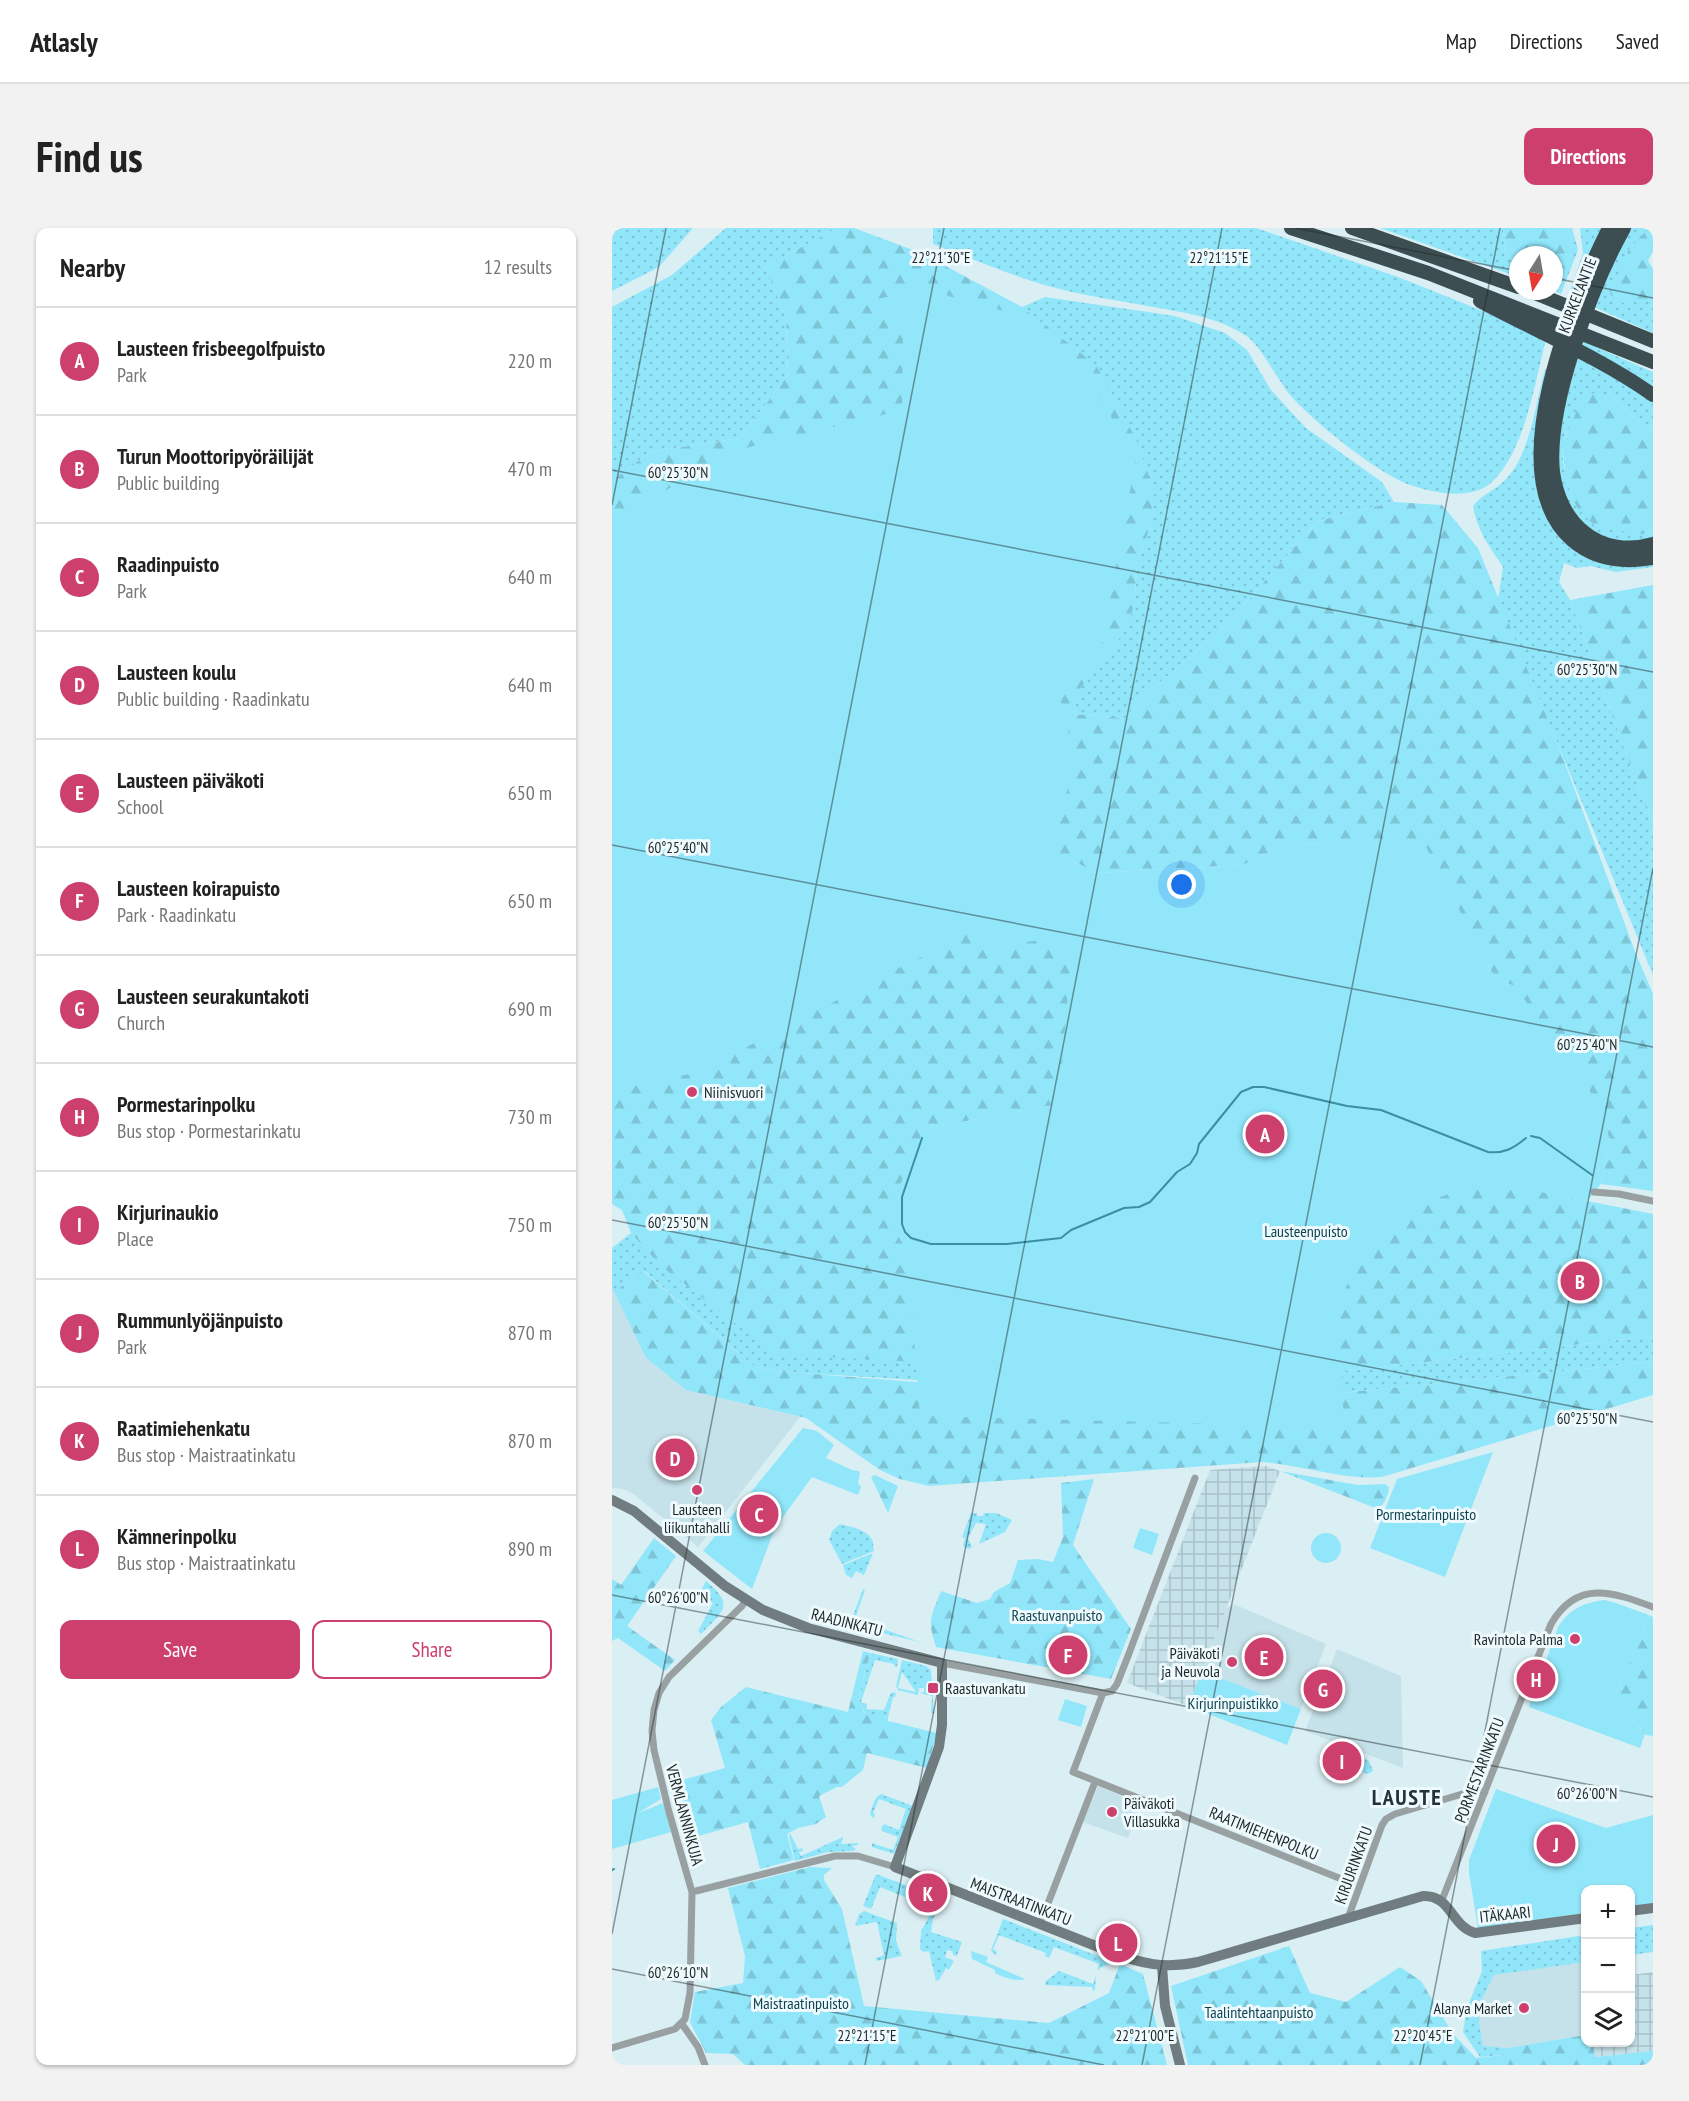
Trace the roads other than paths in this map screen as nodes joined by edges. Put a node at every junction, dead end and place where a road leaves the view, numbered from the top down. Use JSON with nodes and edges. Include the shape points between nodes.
{"nodes":[{"id":1,"x":1291,"y":228,"type":"edge"},
{"id":2,"x":1352,"y":228,"type":"edge"},
{"id":3,"x":1610,"y":228,"type":"edge"},
{"id":4,"x":1624,"y":228,"type":"edge"},
{"id":5,"x":1428,"y":273,"type":"junction"},
{"id":6,"x":1595,"y":273,"type":"junction"},
{"id":7,"x":1509,"y":283,"type":"edge"},
{"id":8,"x":1552,"y":300,"type":"edge"},
{"id":9,"x":1653,"y":341,"type":"edge"},
{"id":10,"x":1653,"y":362,"type":"edge"},
{"id":11,"x":1560,"y":375,"type":"junction"},
{"id":12,"x":1653,"y":395,"type":"edge"},
{"id":13,"x":1653,"y":544,"type":"edge"},
{"id":14,"x":1653,"y":558,"type":"edge"},
{"id":15,"x":1594,"y":1192,"type":"dead end"},
{"id":16,"x":1653,"y":1201,"type":"edge"},
{"id":17,"x":1195,"y":1478,"type":"dead end"},
{"id":18,"x":612,"y":1500,"type":"edge"},
{"id":19,"x":746,"y":1600,"type":"junction"},
{"id":20,"x":1653,"y":1607,"type":"edge"},
{"id":21,"x":942,"y":1663,"type":"junction"},
{"id":22,"x":1106,"y":1693,"type":"junction"},
{"id":23,"x":1095,"y":1782,"type":"junction"},
{"id":24,"x":1485,"y":1792,"type":"junction"},
{"id":25,"x":896,"y":1867,"type":"junction"},
{"id":26,"x":1344,"y":1880,"type":"dead end"},
{"id":27,"x":692,"y":1892,"type":"junction"},
{"id":28,"x":1442,"y":1900,"type":"junction"},
{"id":29,"x":1653,"y":1908,"type":"edge"},
{"id":30,"x":1635,"y":1910,"type":"edge"},
{"id":31,"x":1348,"y":1918,"type":"junction"},
{"id":32,"x":1581,"y":1919,"type":"edge"},
{"id":33,"x":1040,"y":1924,"type":"junction"},
{"id":34,"x":1162,"y":1966,"type":"junction"},
{"id":35,"x":682,"y":2024,"type":"junction"},
{"id":36,"x":612,"y":2048,"type":"edge"},
{"id":37,"x":705,"y":2065,"type":"edge"},
{"id":38,"x":1180,"y":2065,"type":"edge"}],
"edges":[{"from":1,"to":5,"type":"highway"},
{"from":2,"to":7,"type":"highway"},
{"from":3,"to":6,"type":"highway","name":"KURKELANTIE"},
{"from":4,"to":6,"type":"highway","name":"KURKELANTIE"},
{"from":5,"to":10,"type":"highway"},
{"from":5,"to":12,"type":"highway","via":[[1585,353]]},
{"from":6,"to":11,"type":"highway","name":"KURKELANTIE","via":[[1563,338]]},
{"from":8,"to":9,"type":"highway"},
{"from":11,"to":13,"type":"highway","via":[[1553,460],[1562,504],[1580,529],[1601,542],[1626,548]]},
{"from":11,"to":14,"type":"highway","via":[[1544,420],[1540,450],[1542,486],[1552,514],[1570,539],[1593,554],[1625,561]]},
{"from":15,"to":16,"type":"street"},
{"from":17,"to":22,"type":"street","via":[[1121,1675]]},
{"from":18,"to":19,"type":"street","name":"RAADINKATU","via":[[634,1511]]},
{"from":19,"to":21,"type":"street","name":"RAADINKATU","via":[[792,1623]]},
{"from":19,"to":27,"type":"street","name":"VERMLANNINKUJA","via":[[669,1677],[654,1710],[654,1750]]},
{"from":20,"to":24,"type":"street","name":"PORMESTARINKATU","via":[[1601,1592],[1579,1597],[1558,1613]]},
{"from":21,"to":22,"type":"street","name":"RAADINKATU"},
{"from":21,"to":25,"type":"street","via":[[939,1747]]},
{"from":22,"to":23,"type":"street","name":"RAATIMIEHENPOLKU","via":[[1073,1772]]},
{"from":23,"to":26,"type":"street","name":"RAATIMIEHENPOLKU"},
{"from":23,"to":33,"type":"street"},
{"from":24,"to":28,"type":"street","name":"PORMESTARINKATU"},
{"from":24,"to":31,"type":"street","name":"KIRJURINKATU","via":[[1469,1792],[1386,1819]]},
{"from":25,"to":27,"type":"street","name":"MAISTRAATINKATU","via":[[858,1856],[835,1856]]},
{"from":25,"to":33,"type":"street","name":"MAISTRAATINKATU"},
{"from":27,"to":35,"type":"street","name":"VERMLANNINKUJA","via":[[690,1993]]},
{"from":28,"to":31,"type":"street","name":"MAISTRAATINKATU","via":[[1423,1896]]},
{"from":28,"to":32,"type":"street","name":"ITÄKAARI","via":[[1459,1924],[1475,1933]]},
{"from":29,"to":30,"type":"street"},
{"from":31,"to":34,"type":"street","name":"MAISTRAATINKATU","via":[[1198,1962]]},
{"from":33,"to":34,"type":"street","name":"MAISTRAATINKATU","via":[[1127,1958]]},
{"from":34,"to":38,"type":"street","via":[[1165,2006]]},
{"from":35,"to":36,"type":"street"},
{"from":35,"to":37,"type":"street"}]}
